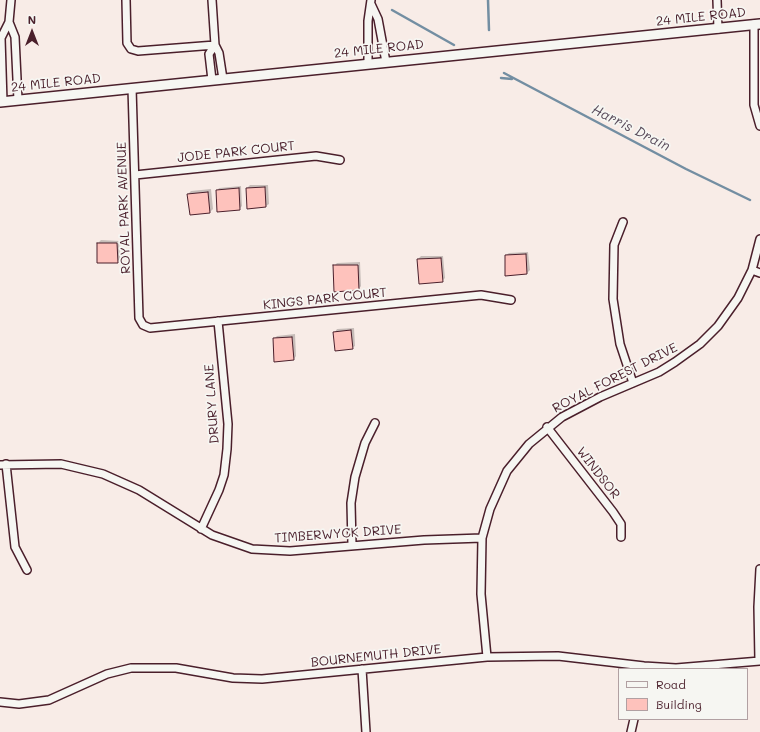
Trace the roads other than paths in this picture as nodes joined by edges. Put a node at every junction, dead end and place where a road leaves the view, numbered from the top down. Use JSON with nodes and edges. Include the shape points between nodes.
{"nodes":[{"id":1,"x":11,"y":0,"type":"edge"},
{"id":2,"x":126,"y":0,"type":"edge"},
{"id":3,"x":212,"y":0,"type":"edge"},
{"id":4,"x":717,"y":0,"type":"edge"},
{"id":5,"x":371,"y":1,"type":"edge"},
{"id":6,"x":8,"y":22,"type":"junction"},
{"id":7,"x":757,"y":24,"type":"edge"},
{"id":8,"x":718,"y":29,"type":"junction"},
{"id":9,"x":215,"y":45,"type":"junction"},
{"id":10,"x":386,"y":62,"type":"junction"},
{"id":11,"x":368,"y":63,"type":"junction"},
{"id":12,"x":223,"y":79,"type":"junction"},
{"id":13,"x":212,"y":80,"type":"junction"},
{"id":14,"x":132,"y":88,"type":"junction"},
{"id":15,"x":18,"y":100,"type":"junction"},
{"id":16,"x":1,"y":102,"type":"edge"},
{"id":17,"x":760,"y":126,"type":"edge"},
{"id":18,"x":340,"y":160,"type":"dead end"},
{"id":19,"x":135,"y":175,"type":"junction"},
{"id":20,"x":623,"y":222,"type":"dead end"},
{"id":21,"x":760,"y":239,"type":"edge"},
{"id":22,"x":752,"y":270,"type":"junction"},
{"id":23,"x":760,"y":273,"type":"edge"},
{"id":24,"x":510,"y":300,"type":"dead end"},
{"id":25,"x":218,"y":321,"type":"junction"},
{"id":26,"x":142,"y":325,"type":"joint"},
{"id":27,"x":633,"y":383,"type":"junction"},
{"id":28,"x":375,"y":423,"type":"dead end"},
{"id":29,"x":547,"y":428,"type":"junction"},
{"id":30,"x":3,"y":465,"type":"edge"},
{"id":31,"x":201,"y":529,"type":"junction"},
{"id":32,"x":621,"y":537,"type":"dead end"},
{"id":33,"x":482,"y":538,"type":"junction"},
{"id":34,"x":352,"y":546,"type":"junction"},
{"id":35,"x":760,"y":569,"type":"edge"},
{"id":36,"x":27,"y":570,"type":"dead end"},
{"id":37,"x":487,"y":657,"type":"junction"},
{"id":38,"x":760,"y":661,"type":"edge"},
{"id":39,"x":644,"y":668,"type":"edge"},
{"id":40,"x":362,"y":669,"type":"junction"},
{"id":41,"x":0,"y":702,"type":"edge"},
{"id":42,"x":634,"y":720,"type":"edge"},
{"id":43,"x":366,"y":732,"type":"edge"},
{"id":44,"x":631,"y":732,"type":"edge"}],
"edges":[{"from":1,"to":6,"type":"street"},
{"from":2,"to":9,"type":"street","via":[[127,43],[130,49],[138,52]]},
{"from":3,"to":9,"type":"street"},
{"from":4,"to":8,"type":"street"},
{"from":5,"to":10,"type":"street","via":[[378,20]]},
{"from":5,"to":11,"type":"street","via":[[368,21]]},
{"from":6,"to":15,"type":"street","via":[[15,37]]},
{"from":6,"to":16,"type":"street","via":[[1,38]]},
{"from":7,"to":8,"type":"street","name":"24 MILE ROAD"},
{"from":7,"to":17,"type":"street","via":[[754,105]]},
{"from":8,"to":10,"type":"street","name":"24 MILE ROAD"},
{"from":9,"to":12,"type":"street","via":[[219,53]]},
{"from":9,"to":13,"type":"street","via":[[209,54]]},
{"from":10,"to":11,"type":"street","name":"24 MILE ROAD"},
{"from":11,"to":12,"type":"street","name":"24 MILE ROAD"},
{"from":12,"to":13,"type":"street","name":"24 MILE ROAD"},
{"from":13,"to":14,"type":"street","name":"24 MILE ROAD"},
{"from":14,"to":15,"type":"street","name":"24 MILE ROAD"},
{"from":14,"to":19,"type":"street","name":"ROYAL PARK AVENUE"},
{"from":15,"to":16,"type":"street","name":"24 MILE ROAD"},
{"from":18,"to":19,"type":"street","name":"JODE PARK COURT","via":[[316,156]]},
{"from":19,"to":26,"type":"street","name":"ROYAL PARK AVENUE","via":[[139,318]]},
{"from":20,"to":27,"type":"street","via":[[614,245],[613,299],[620,344]]},
{"from":21,"to":22,"type":"street","name":"ROYAL FOREST DRIVE"},
{"from":22,"to":23,"type":"street"},
{"from":22,"to":27,"type":"street","name":"ROYAL FOREST DRIVE","via":[[732,308],[700,344],[675,362]]},
{"from":24,"to":25,"type":"street","name":"KINGS PARK COURT","via":[[481,295]]},
{"from":25,"to":26,"type":"street","name":"KINGS PARK COURT","via":[[150,328]]},
{"from":25,"to":31,"type":"street","name":"DRURY LANE","via":[[228,424],[227,449],[224,475]]},
{"from":27,"to":29,"type":"street","name":"ROYAL FOREST DRIVE","via":[[580,406]]},
{"from":28,"to":34,"type":"street","via":[[365,443],[355,477],[351,503]]},
{"from":29,"to":32,"type":"street","name":"WINDSOR","via":[[613,512],[621,524]]},
{"from":29,"to":33,"type":"street","name":"ROYAL FOREST DRIVE","via":[[529,444],[507,471],[490,509]]},
{"from":30,"to":31,"type":"street","name":"TIMBERWYCK DRIVE","via":[[61,464],[103,474],[139,490]]},
{"from":30,"to":36,"type":"street","via":[[15,546]]},
{"from":31,"to":34,"type":"street","name":"TIMBERWYCK DRIVE","via":[[243,547],[270,551]]},
{"from":33,"to":34,"type":"street","name":"TIMBERWYCK DRIVE"},
{"from":33,"to":37,"type":"street","name":"ROYAL FOREST DRIVE","via":[[481,594]]},
{"from":35,"to":38,"type":"street"},
{"from":37,"to":39,"type":"street","name":"BOURNEMUTH DRIVE","via":[[558,656]]},
{"from":37,"to":40,"type":"street","name":"BOURNEMUTH DRIVE"},
{"from":38,"to":39,"type":"street","name":"BOURNEMUTH DRIVE","via":[[695,667]]},
{"from":40,"to":41,"type":"street","name":"BOURNEMUTH DRIVE","via":[[262,679],[233,678],[176,668],[131,668],[107,674],[49,700],[18,704]]},
{"from":40,"to":43,"type":"street"},
{"from":42,"to":44,"type":"street"}]}
